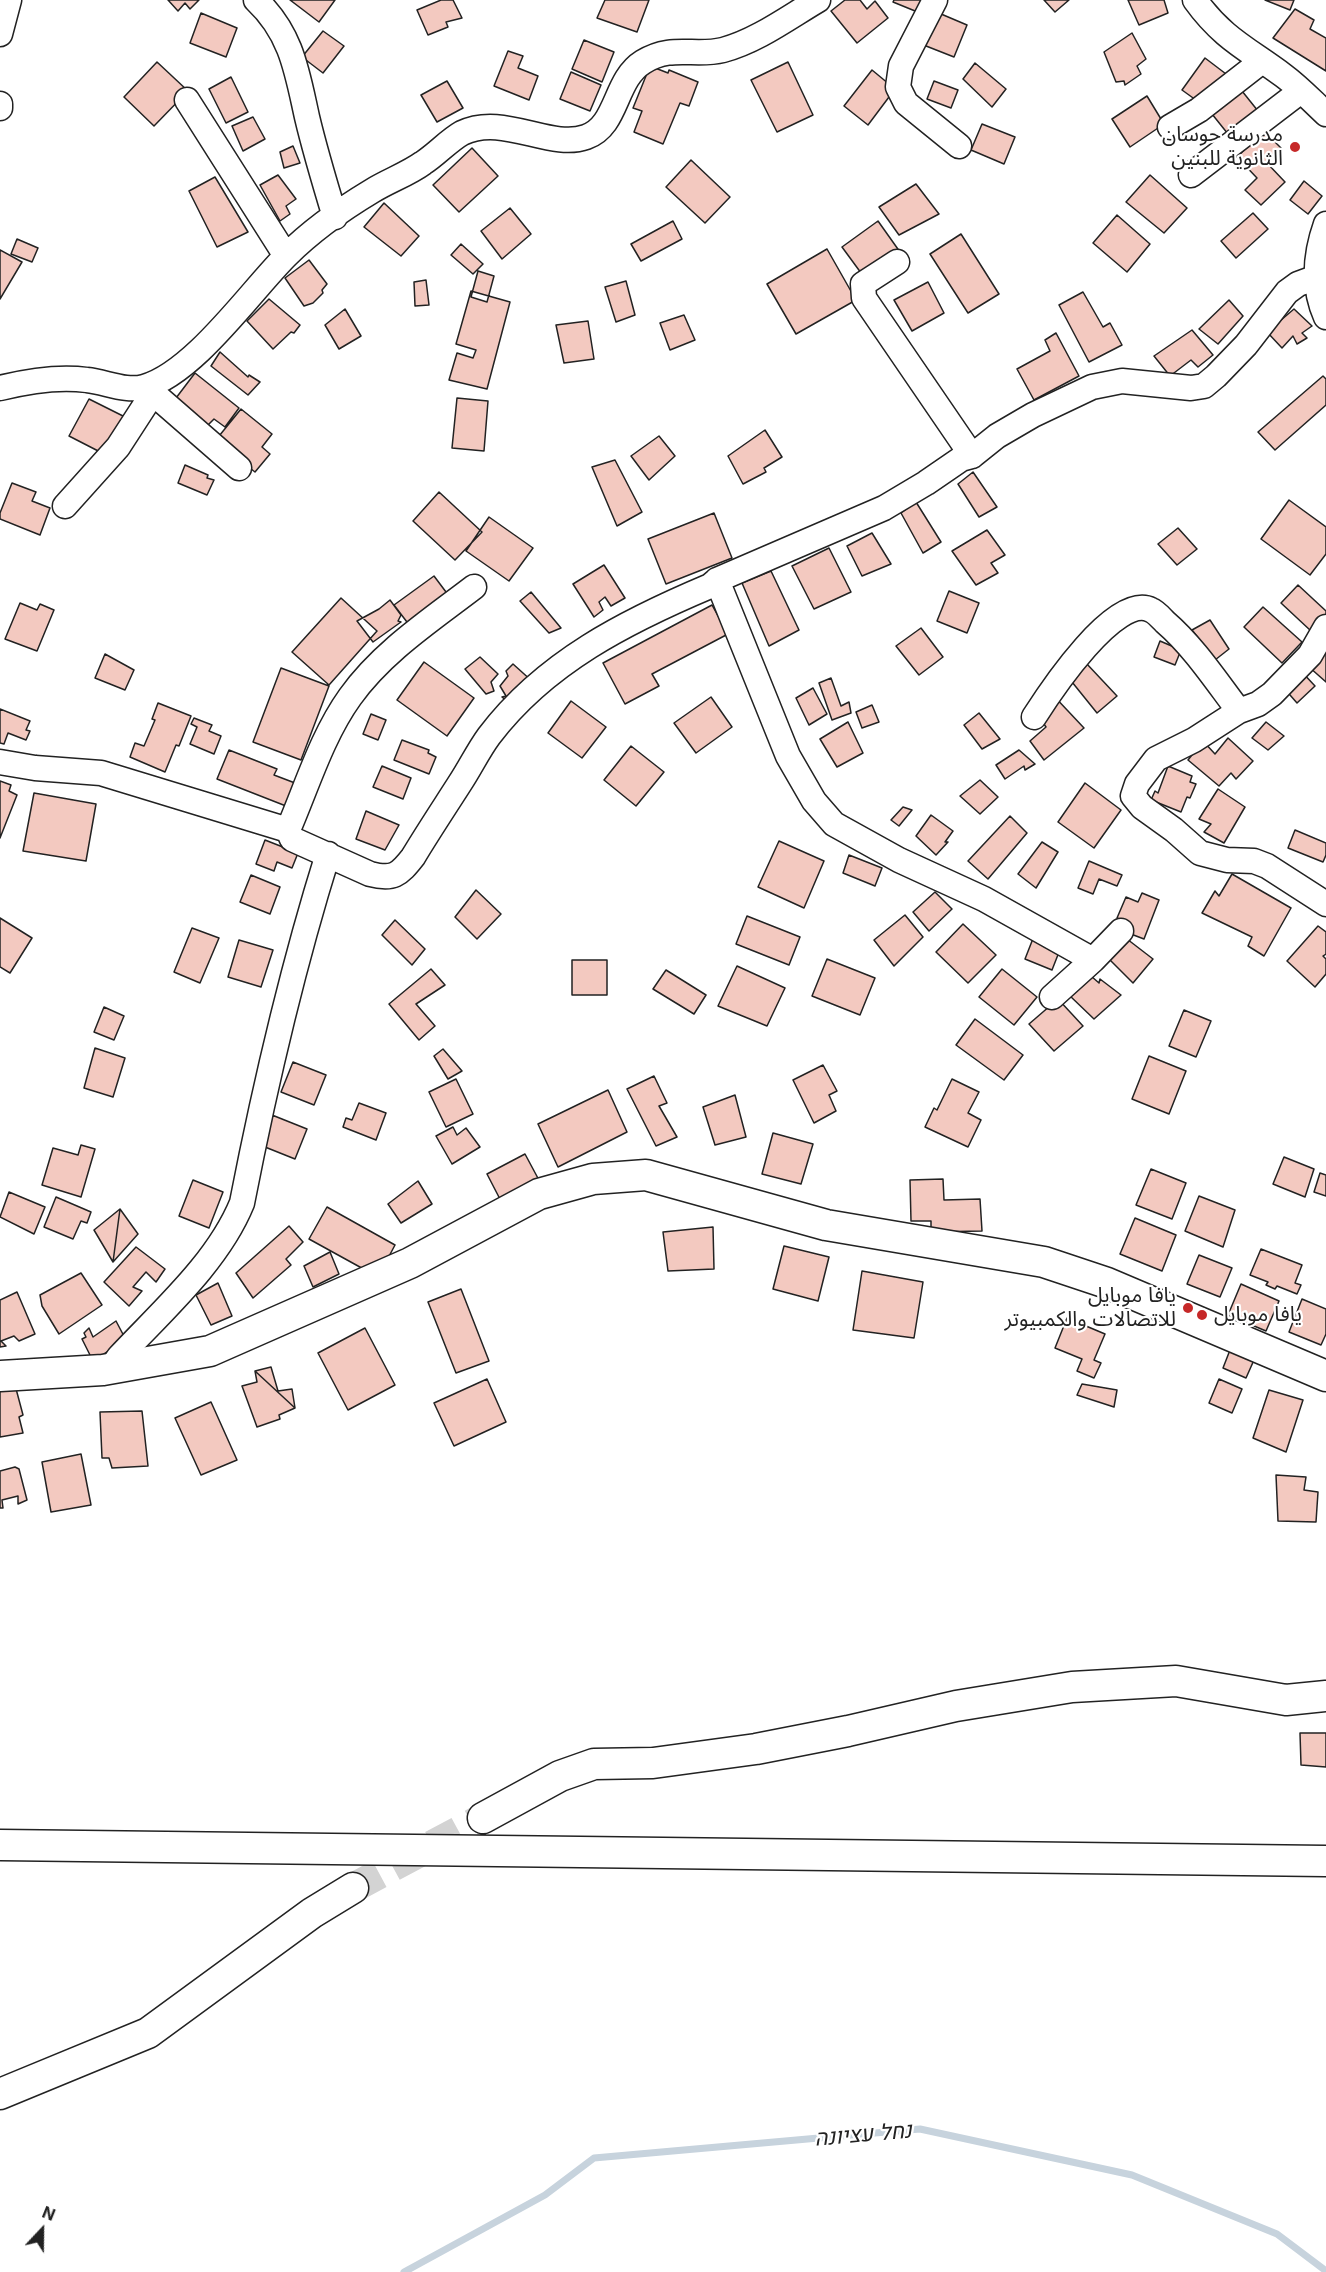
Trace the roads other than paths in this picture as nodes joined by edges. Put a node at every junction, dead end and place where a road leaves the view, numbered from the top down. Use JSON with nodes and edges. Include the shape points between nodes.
{"nodes":[{"id":1,"x":9,"y":0,"type":"edge"},
{"id":2,"x":256,"y":0,"type":"edge"},
{"id":3,"x":819,"y":0,"type":"edge"},
{"id":4,"x":935,"y":0,"type":"edge"},
{"id":5,"x":1195,"y":0,"type":"edge"},
{"id":6,"x":0,"y":34,"type":"edge"},
{"id":7,"x":1262,"y":61,"type":"junction"},
{"id":8,"x":1299,"y":89,"type":"junction"},
{"id":9,"x":187,"y":100,"type":"dead end"},
{"id":10,"x":1326,"y":114,"type":"edge"},
{"id":11,"x":1170,"y":127,"type":"dead end"},
{"id":12,"x":958,"y":146,"type":"dead end"},
{"id":13,"x":1191,"y":175,"type":"dead end"},
{"id":14,"x":335,"y":217,"type":"junction"},
{"id":15,"x":1326,"y":224,"type":"edge"},
{"id":16,"x":286,"y":256,"type":"junction"},
{"id":17,"x":897,"y":262,"type":"dead end"},
{"id":18,"x":1317,"y":277,"type":"junction"},
{"id":19,"x":1326,"y":317,"type":"edge"},
{"id":20,"x":0,"y":388,"type":"edge"},
{"id":21,"x":150,"y":390,"type":"junction"},
{"id":22,"x":972,"y":456,"type":"junction"},
{"id":23,"x":239,"y":468,"type":"dead end"},
{"id":24,"x":65,"y":506,"type":"dead end"},
{"id":25,"x":717,"y":580,"type":"junction"},
{"id":26,"x":474,"y":587,"type":"dead end"},
{"id":27,"x":1326,"y":627,"type":"edge"},
{"id":28,"x":1239,"y":711,"type":"junction"},
{"id":29,"x":1034,"y":717,"type":"dead end"},
{"id":30,"x":0,"y":762,"type":"edge"},
{"id":31,"x":288,"y":830,"type":"junction"},
{"id":32,"x":328,"y":854,"type":"junction"},
{"id":33,"x":1326,"y":904,"type":"edge"},
{"id":34,"x":1120,"y":931,"type":"dead end"},
{"id":35,"x":1092,"y":960,"type":"junction"},
{"id":36,"x":1052,"y":997,"type":"dead end"},
{"id":37,"x":112,"y":1367,"type":"junction"},
{"id":38,"x":1325,"y":1371,"type":"edge"},
{"id":39,"x":0,"y":1376,"type":"edge"},
{"id":40,"x":1326,"y":1696,"type":"edge"},
{"id":41,"x":483,"y":1818,"type":"tunnel mouth"},
{"id":42,"x":0,"y":1845,"type":"edge"},
{"id":43,"x":1326,"y":1861,"type":"edge"},
{"id":44,"x":353,"y":1888,"type":"tunnel mouth"},
{"id":45,"x":0,"y":2094,"type":"edge"}],
"edges":[{"from":1,"to":6,"type":"street"},
{"from":2,"to":14,"type":"street","via":[[279,27],[296,64]]},
{"from":3,"to":14,"type":"street","via":[[733,47],[707,52],[665,52],[648,59],[626,77],[601,129],[587,137],[561,139],[474,127]]},
{"from":4,"to":12,"type":"street","via":[[901,66],[897,87],[912,109]]},
{"from":5,"to":7,"type":"street","via":[[1228,38]]},
{"from":7,"to":8,"type":"street"},
{"from":7,"to":11,"type":"street","via":[[1199,110]]},
{"from":8,"to":10,"type":"street"},
{"from":8,"to":13,"type":"street"},
{"from":9,"to":16,"type":"street"},
{"from":14,"to":16,"type":"street"},
{"from":15,"to":18,"type":"street","via":[[1317,255]]},
{"from":16,"to":21,"type":"street","via":[[195,355]]},
{"from":17,"to":22,"type":"street","via":[[863,284],[864,298]]},
{"from":18,"to":19,"type":"street","via":[[1317,291]]},
{"from":18,"to":22,"type":"street","via":[[1287,292],[1251,339],[1204,386],[1122,381],[1092,387],[1034,415]]},
{"from":20,"to":21,"type":"street","via":[[41,380],[79,379]]},
{"from":21,"to":23,"type":"street"},
{"from":21,"to":24,"type":"street","via":[[118,447]]},
{"from":22,"to":25,"type":"street","via":[[961,459],[884,508]]},
{"from":25,"to":32,"type":"street","via":[[607,634],[534,689],[488,737],[403,870],[381,877]]},
{"from":25,"to":35,"type":"street","via":[[788,756],[810,794],[834,824],[899,860],[984,899]]},
{"from":26,"to":31,"type":"street","via":[[397,648],[349,698],[325,742]]},
{"from":27,"to":28,"type":"street","via":[[1310,654],[1285,681],[1258,704]]},
{"from":28,"to":29,"type":"street","via":[[1169,626],[1150,609],[1135,607],[1118,616],[1083,650],[1060,676]]},
{"from":28,"to":33,"type":"street","via":[[1156,759],[1133,796],[1200,853],[1267,866]]},
{"from":30,"to":31,"type":"street","via":[[101,773]]},
{"from":31,"to":32,"type":"street","via":[[292,838]]},
{"from":32,"to":37,"type":"street","via":[[302,936],[242,1203],[233,1225],[176,1298]]},
{"from":34,"to":35,"type":"street"},
{"from":35,"to":36,"type":"street"},
{"from":37,"to":38,"type":"main road","via":[[210,1351],[410,1263],[538,1194],[593,1179],[646,1175],[826,1225],[1044,1262],[1107,1283]]},
{"from":37,"to":39,"type":"main road"},
{"from":40,"to":41,"type":"main road","via":[[1286,1700],[1176,1681],[1072,1686],[956,1706],[756,1749],[653,1763],[594,1764],[560,1776]]},
{"from":42,"to":43,"type":"main road"},
{"from":44,"to":45,"type":"main road","via":[[312,1913],[148,2033]]}]}
